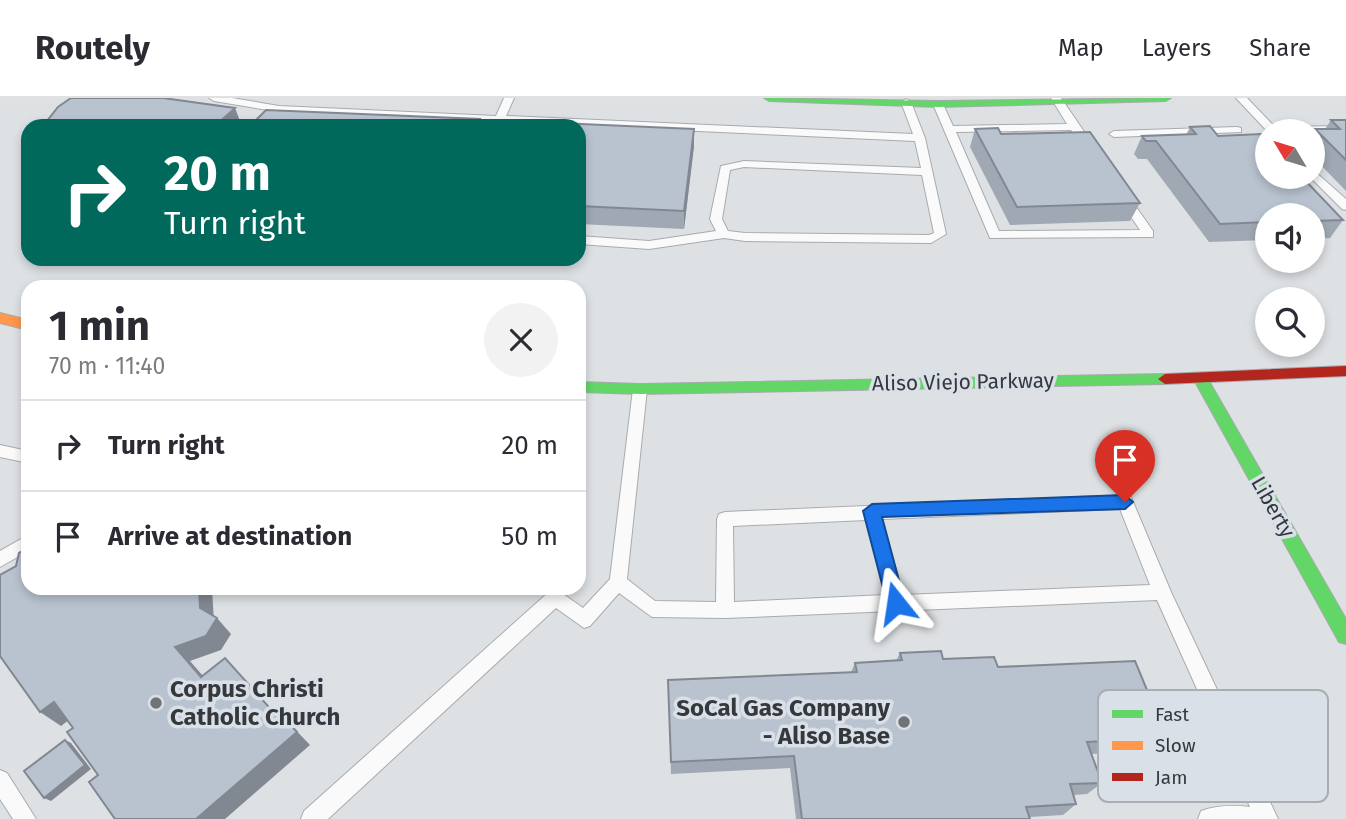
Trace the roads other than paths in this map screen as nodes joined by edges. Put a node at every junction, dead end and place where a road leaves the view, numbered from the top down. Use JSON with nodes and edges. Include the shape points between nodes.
{"nodes":[{"id":1,"x":214,"y":98,"type":"edge"},
{"id":2,"x":290,"y":98,"type":"edge"},
{"id":3,"x":509,"y":98,"type":"edge"},
{"id":4,"x":769,"y":98,"type":"edge"},
{"id":5,"x":1166,"y":98,"type":"edge"},
{"id":6,"x":1241,"y":98,"type":"edge"},
{"id":7,"x":856,"y":99,"type":"edge"},
{"id":8,"x":1058,"y":100,"type":"edge"},
{"id":9,"x":906,"y":102,"type":"junction"},
{"id":10,"x":938,"y":104,"type":"junction"},
{"id":11,"x":279,"y":109,"type":"junction"},
{"id":12,"x":270,"y":118,"type":"edge"},
{"id":13,"x":447,"y":119,"type":"edge"},
{"id":14,"x":499,"y":119,"type":"edge"},
{"id":15,"x":1261,"y":119,"type":"edge"},
{"id":16,"x":586,"y":125,"type":"edge"},
{"id":17,"x":1074,"y":127,"type":"junction"},
{"id":18,"x":1346,"y":128,"type":"edge"},
{"id":19,"x":949,"y":129,"type":"junction"},
{"id":20,"x":1325,"y":129,"type":"edge"},
{"id":21,"x":1237,"y":130,"type":"dead end"},
{"id":22,"x":1114,"y":134,"type":"dead end"},
{"id":23,"x":920,"y":138,"type":"junction"},
{"id":24,"x":1102,"y":165,"type":"edge"},
{"id":25,"x":927,"y":172,"type":"junction"},
{"id":26,"x":1325,"y":185,"type":"edge"},
{"id":27,"x":1118,"y":188,"type":"edge"},
{"id":28,"x":1346,"y":206,"type":"edge"},
{"id":29,"x":724,"y":234,"type":"junction"},
{"id":30,"x":586,"y":240,"type":"edge"},
{"id":31,"x":0,"y":318,"type":"edge"},
{"id":32,"x":21,"y":323,"type":"edge"},
{"id":33,"x":1346,"y":371,"type":"edge"},
{"id":34,"x":1200,"y":378,"type":"junction"},
{"id":35,"x":586,"y":387,"type":"edge"},
{"id":36,"x":640,"y":389,"type":"junction"},
{"id":37,"x":0,"y":451,"type":"edge"},
{"id":38,"x":21,"y":456,"type":"edge"},
{"id":39,"x":872,"y":511,"type":"junction"},
{"id":40,"x":21,"y":546,"type":"edge"},
{"id":41,"x":0,"y":560,"type":"edge"},
{"id":42,"x":618,"y":582,"type":"junction"},
{"id":43,"x":1162,"y":592,"type":"junction"},
{"id":44,"x":896,"y":603,"type":"junction"},
{"id":45,"x":724,"y":610,"type":"junction"},
{"id":46,"x":1346,"y":636,"type":"edge"},
{"id":47,"x":1207,"y":690,"type":"edge"},
{"id":48,"x":0,"y":780,"type":"edge"},
{"id":49,"x":1258,"y":802,"type":"edge"},
{"id":50,"x":26,"y":819,"type":"edge"},
{"id":51,"x":312,"y":819,"type":"edge"},
{"id":52,"x":1209,"y":819,"type":"edge"},
{"id":53,"x":1266,"y":819,"type":"edge"}],
"edges":[{"from":1,"to":11,"type":"lane"},
{"from":2,"to":11,"type":"lane"},
{"from":3,"to":14,"type":"lane"},
{"from":4,"to":7,"type":"street"},
{"from":5,"to":8,"type":"street"},
{"from":6,"to":15,"type":"lane"},
{"from":7,"to":9,"type":"street"},
{"from":8,"to":10,"type":"street"},
{"from":8,"to":17,"type":"lane"},
{"from":9,"to":10,"type":"street"},
{"from":9,"to":23,"type":"lane"},
{"from":10,"to":19,"type":"lane"},
{"from":11,"to":12,"type":"lane"},
{"from":11,"to":13,"type":"lane"},
{"from":16,"to":23,"type":"lane"},
{"from":17,"to":19,"type":"lane"},
{"from":17,"to":24,"type":"lane"},
{"from":18,"to":20,"type":"lane"},
{"from":19,"to":27,"type":"lane","via":[[994,234],[1149,234]]},
{"from":21,"to":22,"type":"lane"},
{"from":23,"to":25,"type":"lane"},
{"from":25,"to":29,"type":"lane","via":[[744,164],[725,168],[716,219]]},
{"from":25,"to":29,"type":"lane","via":[[940,234],[931,239]]},
{"from":26,"to":28,"type":"lane"},
{"from":29,"to":30,"type":"lane","via":[[649,245]]},
{"from":31,"to":32,"type":"street"},
{"from":33,"to":34,"type":"street","name":"Aliso Viejo Parkway"},
{"from":34,"to":36,"type":"street","name":"Aliso Viejo Parkway"},
{"from":34,"to":46,"type":"street","name":"Liberty"},
{"from":35,"to":36,"type":"street","name":"Aliso Viejo Parkway"},
{"from":36,"to":42,"type":"lane"},
{"from":37,"to":38,"type":"lane"},
{"from":39,"to":43,"type":"lane","via":[[1125,502]]},
{"from":39,"to":44,"type":"lane"},
{"from":39,"to":45,"type":"lane","via":[[725,519]]},
{"from":40,"to":41,"type":"lane"},
{"from":42,"to":45,"type":"lane","via":[[652,609]]},
{"from":42,"to":51,"type":"lane","via":[[584,620],[556,597]]},
{"from":43,"to":44,"type":"lane"},
{"from":43,"to":47,"type":"lane"},
{"from":44,"to":45,"type":"lane"},
{"from":48,"to":50,"type":"lane"},
{"from":49,"to":53,"type":"lane"},
{"from":52,"to":53,"type":"lane","via":[[1230,815]]}]}
